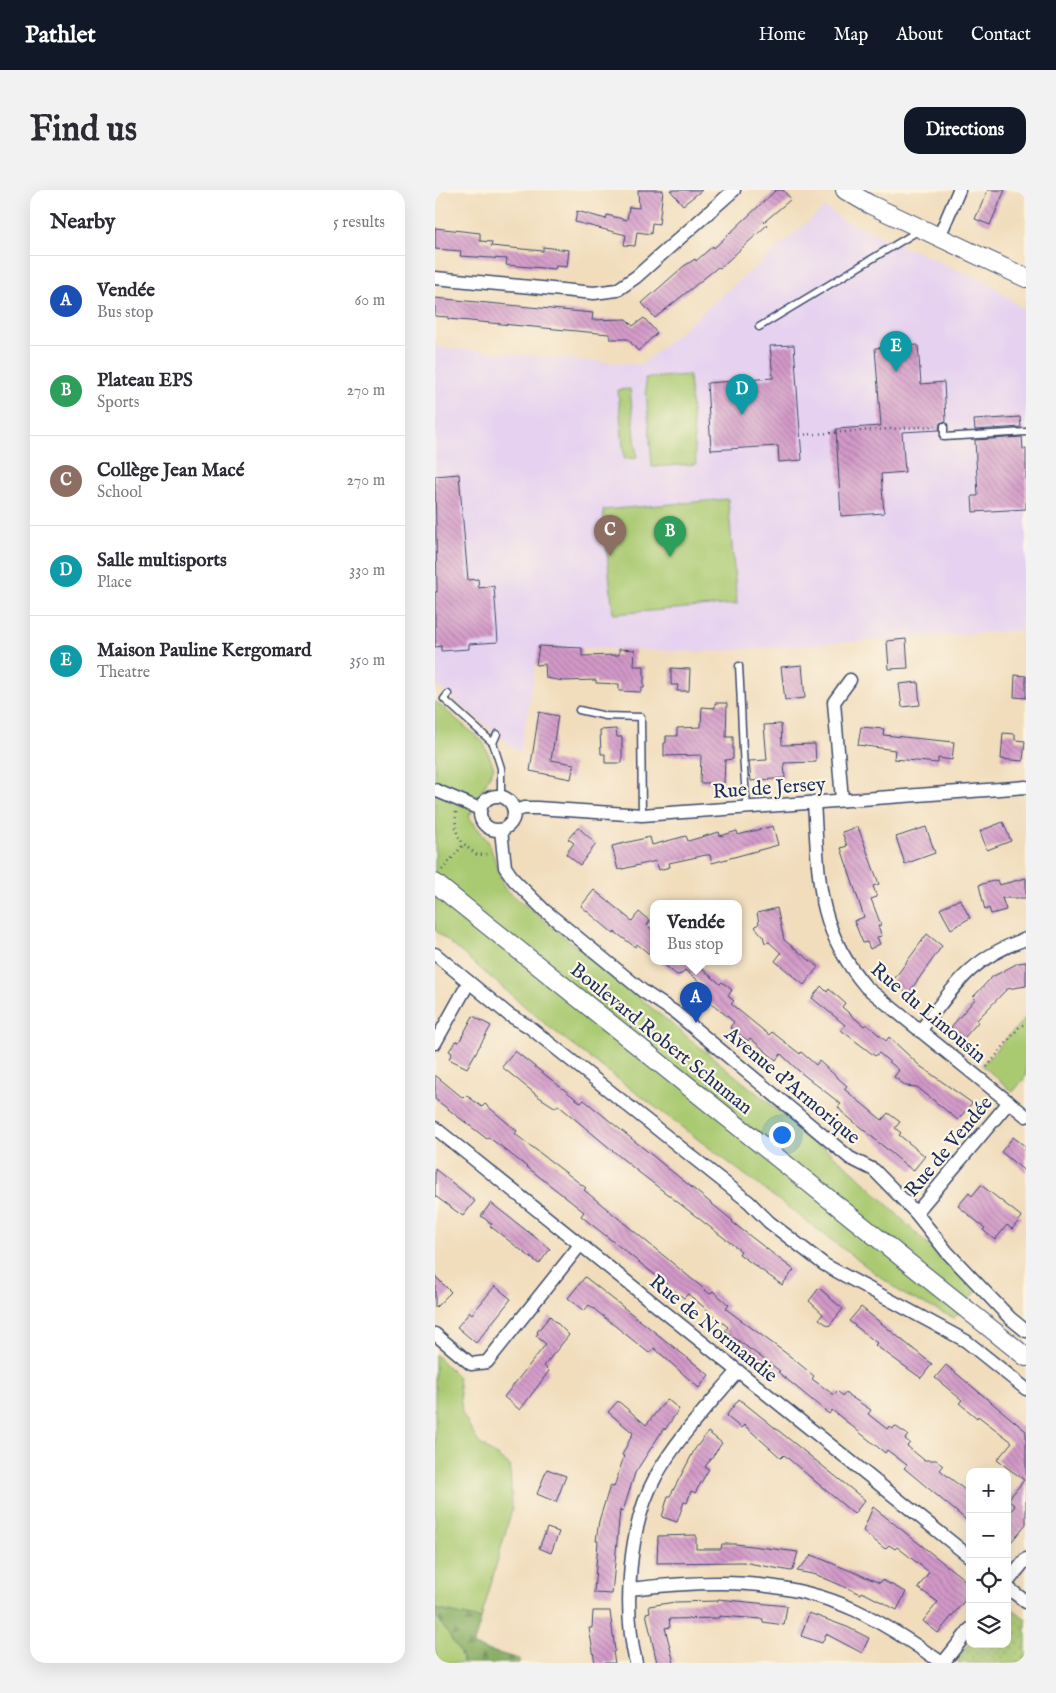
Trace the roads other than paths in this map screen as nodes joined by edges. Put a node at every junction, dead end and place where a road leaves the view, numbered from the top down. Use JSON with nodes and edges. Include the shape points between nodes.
{"nodes":[{"id":1,"x":734,"y":190,"type":"edge"},
{"id":2,"x":845,"y":190,"type":"edge"},
{"id":3,"x":959,"y":190,"type":"edge"},
{"id":4,"x":922,"y":229,"type":"junction"},
{"id":5,"x":939,"y":237,"type":"junction"},
{"id":6,"x":1009,"y":270,"type":"junction"},
{"id":7,"x":435,"y":278,"type":"edge"},
{"id":8,"x":1026,"y":278,"type":"edge"},
{"id":9,"x":1026,"y":286,"type":"edge"},
{"id":10,"x":759,"y":327,"type":"dead end"},
{"id":11,"x":944,"y":426,"type":"road end"},
{"id":12,"x":1026,"y":432,"type":"edge"},
{"id":13,"x":739,"y":666,"type":"dead end"},
{"id":14,"x":849,"y":680,"type":"dead end"},
{"id":15,"x":448,"y":694,"type":"dead end"},
{"id":16,"x":579,"y":710,"type":"dead end"},
{"id":17,"x":497,"y":734,"type":"dead end"},
{"id":18,"x":493,"y":743,"type":"junction"},
{"id":19,"x":1026,"y":787,"type":"edge"},
{"id":20,"x":435,"y":790,"type":"edge"},
{"id":21,"x":501,"y":795,"type":"junction"},
{"id":22,"x":842,"y":800,"type":"junction"},
{"id":23,"x":814,"y":802,"type":"junction"},
{"id":24,"x":747,"y":807,"type":"junction"},
{"id":25,"x":481,"y":809,"type":"junction"},
{"id":26,"x":515,"y":811,"type":"junction"},
{"id":27,"x":642,"y":815,"type":"junction"},
{"id":28,"x":501,"y":830,"type":"junction"},
{"id":29,"x":439,"y":877,"type":"edge"},
{"id":30,"x":1026,"y":939,"type":"edge"},
{"id":31,"x":435,"y":954,"type":"edge"},
{"id":32,"x":469,"y":982,"type":"junction"},
{"id":33,"x":920,"y":1031,"type":"junction"},
{"id":34,"x":435,"y":1043,"type":"edge"},
{"id":35,"x":1009,"y":1102,"type":"junction"},
{"id":36,"x":1026,"y":1116,"type":"edge"},
{"id":37,"x":435,"y":1128,"type":"edge"},
{"id":38,"x":916,"y":1213,"type":"junction"},
{"id":39,"x":581,"y":1245,"type":"junction"},
{"id":40,"x":1026,"y":1331,"type":"edge"},
{"id":41,"x":435,"y":1334,"type":"edge"},
{"id":42,"x":1026,"y":1357,"type":"edge"},
{"id":43,"x":738,"y":1371,"type":"junction"},
{"id":44,"x":1026,"y":1389,"type":"edge"},
{"id":45,"x":966,"y":1554,"type":"edge"},
{"id":46,"x":1026,"y":1559,"type":"edge"},
{"id":47,"x":1011,"y":1578,"type":"edge"},
{"id":48,"x":630,"y":1588,"type":"junction"},
{"id":49,"x":1011,"y":1590,"type":"edge"},
{"id":50,"x":1026,"y":1602,"type":"edge"},
{"id":51,"x":966,"y":1634,"type":"edge"},
{"id":52,"x":636,"y":1663,"type":"edge"},
{"id":53,"x":942,"y":1663,"type":"edge"}],
"edges":[{"from":1,"to":7,"type":"street","via":[[617,290],[594,293]]},
{"from":2,"to":4,"type":"main road"},
{"from":3,"to":5,"type":"street"},
{"from":4,"to":5,"type":"main road"},
{"from":4,"to":10,"type":"lane"},
{"from":5,"to":6,"type":"main road"},
{"from":6,"to":8,"type":"main road"},
{"from":6,"to":9,"type":"main road"},
{"from":11,"to":12,"type":"lane","via":[[944,437]]},
{"from":13,"to":24,"type":"lane"},
{"from":14,"to":22,"type":"street","via":[[834,702]]},
{"from":15,"to":18,"type":"lane","via":[[444,699]]},
{"from":16,"to":27,"type":"lane","via":[[641,718]]},
{"from":17,"to":18,"type":"lane"},
{"from":18,"to":21,"type":"lane","via":[[501,768]]},
{"from":19,"to":22,"type":"street","name":"Rue de Jersey"},
{"from":20,"to":25,"type":"street"},
{"from":21,"to":25,"type":"street","via":[[491,796]]},
{"from":21,"to":26,"type":"street","via":[[511,801]]},
{"from":22,"to":23,"type":"street","name":"Rue de Jersey"},
{"from":23,"to":24,"type":"street","name":"Rue de Jersey"},
{"from":23,"to":33,"type":"street","name":"Rue du Limousin","via":[[822,901],[840,952],[866,987]]},
{"from":24,"to":27,"type":"street","name":"Rue de Jersey"},
{"from":25,"to":28,"type":"street","via":[[481,820],[485,825]]},
{"from":26,"to":27,"type":"street","name":"Rue de Jersey","via":[[537,808]]},
{"from":26,"to":28,"type":"street","via":[[513,821]]},
{"from":28,"to":38,"type":"street","name":"Avenue d'Armorique","via":[[505,867],[513,880],[544,910],[643,992],[662,1002],[732,1058],[850,1158],[873,1170]]},
{"from":29,"to":42,"type":"main road","name":"Boulevard Robert Schuman"},
{"from":30,"to":33,"type":"street","via":[[988,955],[973,967]]},
{"from":31,"to":32,"type":"street"},
{"from":32,"to":34,"type":"street"},
{"from":32,"to":44,"type":"street","via":[[825,1265],[966,1341]]},
{"from":33,"to":35,"type":"street","name":"Rue du Limousin"},
{"from":35,"to":36,"type":"street","name":"Rue du Limousin"},
{"from":35,"to":38,"type":"street","name":"Rue de Vendée"},
{"from":37,"to":39,"type":"street","name":"Rue de Normandie"},
{"from":38,"to":40,"type":"street","name":"Avenue d'Armorique","via":[[947,1252]]},
{"from":39,"to":41,"type":"street","via":[[487,1362],[471,1364]]},
{"from":39,"to":43,"type":"street","name":"Rue de Normandie"},
{"from":43,"to":45,"type":"street","name":"Rue de Normandie"},
{"from":43,"to":48,"type":"street","via":[[681,1439],[655,1477],[641,1515]]},
{"from":46,"to":47,"type":"street"},
{"from":48,"to":52,"type":"street","via":[[631,1639]]},
{"from":48,"to":53,"type":"street","via":[[724,1582],[776,1586],[854,1610],[886,1626]]},
{"from":49,"to":50,"type":"street"},
{"from":51,"to":53,"type":"street"}]}
